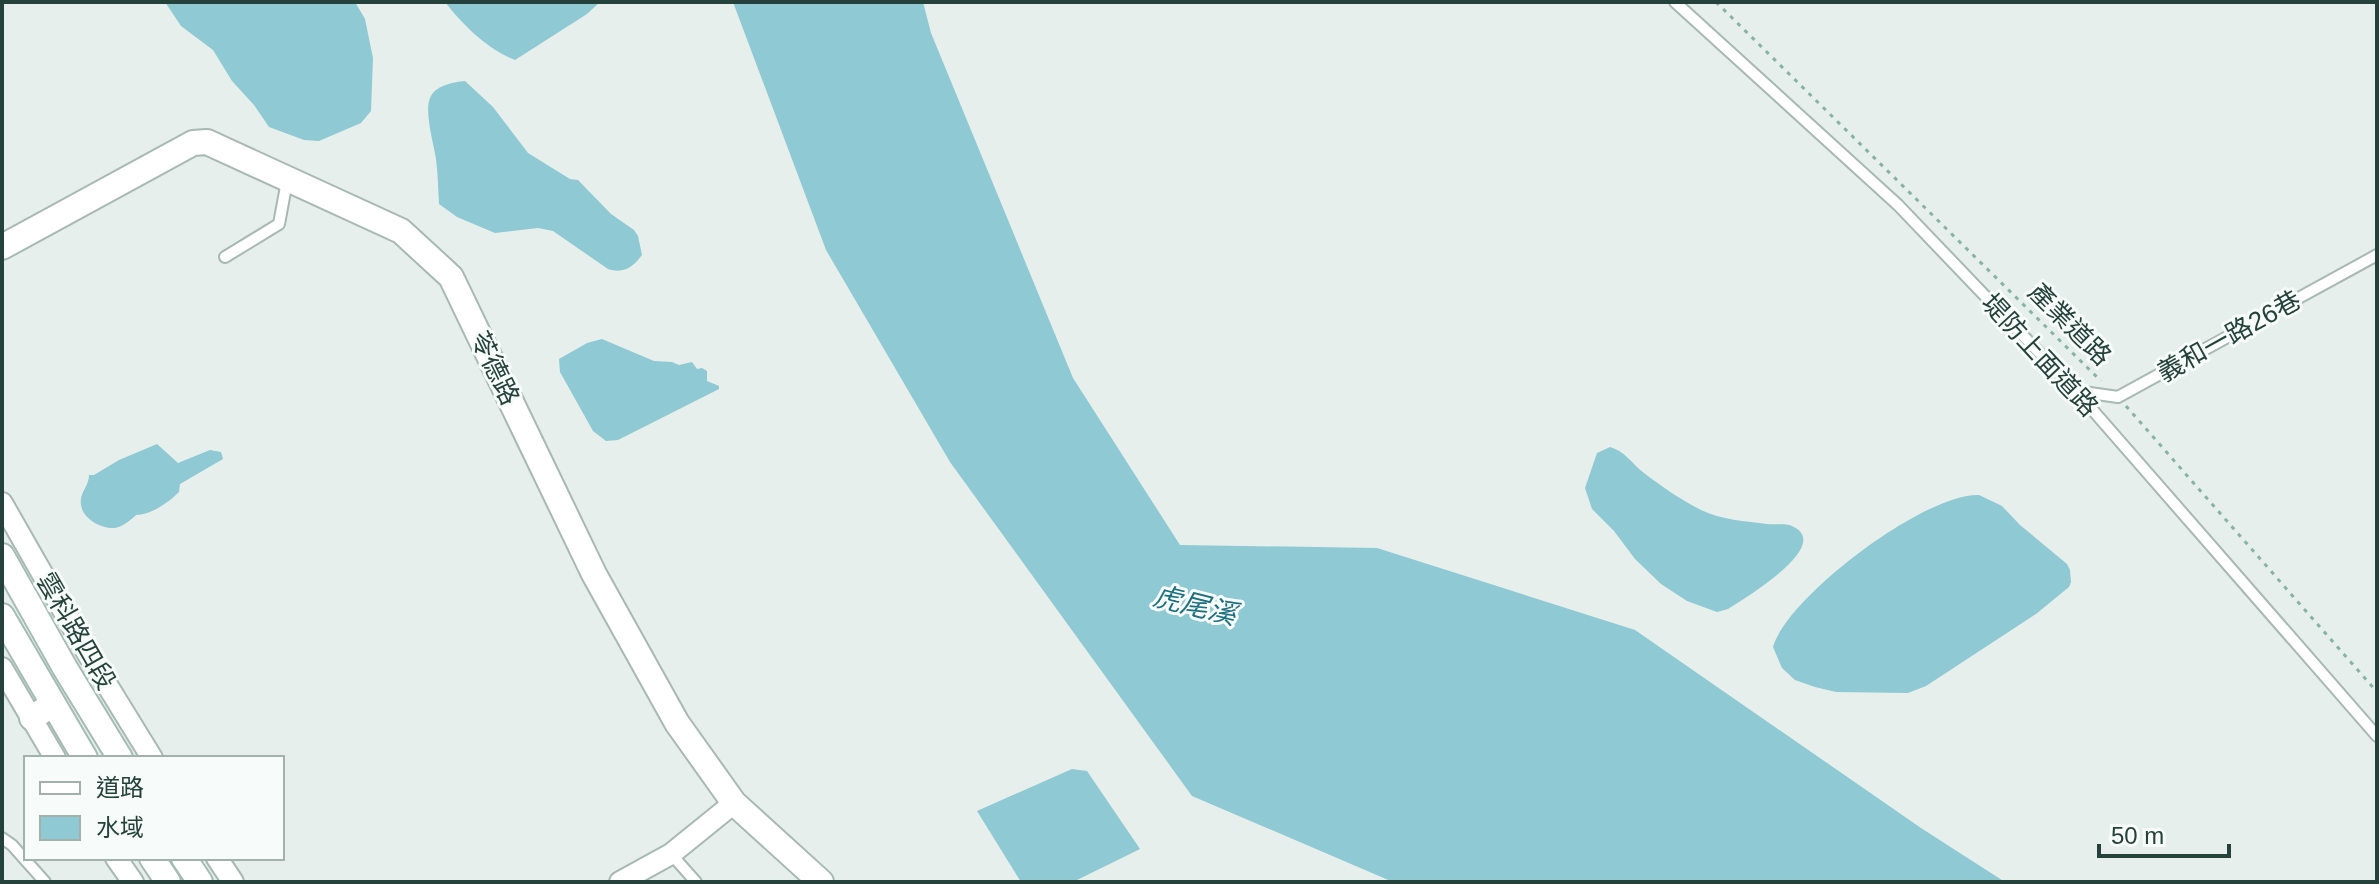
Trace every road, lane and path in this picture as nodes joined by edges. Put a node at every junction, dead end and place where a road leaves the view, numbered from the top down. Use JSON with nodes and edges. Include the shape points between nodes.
{"nodes":[{"id":1,"x":1675,"y":2,"type":"edge"},
{"id":2,"x":1716,"y":2,"type":"edge"},
{"id":3,"x":288,"y":179,"type":"junction"},
{"id":4,"x":2,"y":247,"type":"edge"},
{"id":5,"x":2377,"y":255,"type":"edge"},
{"id":6,"x":225,"y":257,"type":"dead end"},
{"id":7,"x":2076,"y":391,"type":"junction"},
{"id":8,"x":2118,"y":397,"type":"junction"},
{"id":9,"x":2,"y":503,"type":"edge"},
{"id":10,"x":2,"y":556,"type":"edge"},
{"id":11,"x":2,"y":616,"type":"edge"},
{"id":12,"x":2,"y":668,"type":"edge"},
{"id":13,"x":2377,"y":692,"type":"edge"},
{"id":14,"x":53,"y":704,"type":"junction"},
{"id":15,"x":32,"y":718,"type":"junction"},
{"id":16,"x":2377,"y":736,"type":"edge"},
{"id":17,"x":54,"y":756,"type":"edge"},
{"id":18,"x":84,"y":756,"type":"edge"},
{"id":19,"x":119,"y":756,"type":"edge"},
{"id":20,"x":151,"y":756,"type":"edge"},
{"id":21,"x":734,"y":803,"type":"junction"},
{"id":22,"x":2,"y":838,"type":"edge"},
{"id":23,"x":671,"y":854,"type":"junction"},
{"id":24,"x":24,"y":858,"type":"edge"},
{"id":25,"x":25,"y":860,"type":"edge"},
{"id":26,"x":117,"y":860,"type":"edge"},
{"id":27,"x":153,"y":860,"type":"edge"},
{"id":28,"x":185,"y":860,"type":"edge"},
{"id":29,"x":218,"y":860,"type":"edge"},
{"id":30,"x":45,"y":882,"type":"edge"},
{"id":31,"x":133,"y":882,"type":"edge"},
{"id":32,"x":168,"y":882,"type":"edge"},
{"id":33,"x":200,"y":882,"type":"edge"},
{"id":34,"x":233,"y":882,"type":"edge"},
{"id":35,"x":620,"y":882,"type":"edge"},
{"id":36,"x":696,"y":882,"type":"edge"},
{"id":37,"x":821,"y":882,"type":"edge"}],
"edges":[{"from":1,"to":7,"type":"lane","name":"堤防上面道路","via":[[1898,205]]},
{"from":2,"to":8,"type":"path","name":"產業道路"},
{"from":3,"to":4,"type":"street","name":"苓德路","via":[[207,142],[193,143]]},
{"from":3,"to":6,"type":"lane","via":[[279,224]]},
{"from":3,"to":21,"type":"street","name":"苓德路","via":[[401,231],[451,277],[594,574],[677,723]]},
{"from":5,"to":8,"type":"lane","name":"義和一路26巷"},
{"from":7,"to":8,"type":"lane"},
{"from":7,"to":16,"type":"lane","name":"堤防上面道路"},
{"from":8,"to":13,"type":"path","name":"產業道路"},
{"from":9,"to":20,"type":"street","name":"雲科路四段"},
{"from":10,"to":19,"type":"street","name":"雲科路四段"},
{"from":11,"to":14,"type":"street"},
{"from":12,"to":15,"type":"street"},
{"from":14,"to":15,"type":"street"},
{"from":14,"to":18,"type":"street"},
{"from":15,"to":17,"type":"street"},
{"from":21,"to":23,"type":"street"},
{"from":21,"to":37,"type":"street","name":"苓德路"},
{"from":22,"to":24,"type":"lane"},
{"from":23,"to":35,"type":"street"},
{"from":23,"to":36,"type":"lane"},
{"from":25,"to":30,"type":"lane"},
{"from":26,"to":31,"type":"street"},
{"from":27,"to":32,"type":"street"},
{"from":28,"to":33,"type":"street"},
{"from":29,"to":34,"type":"street"}]}
